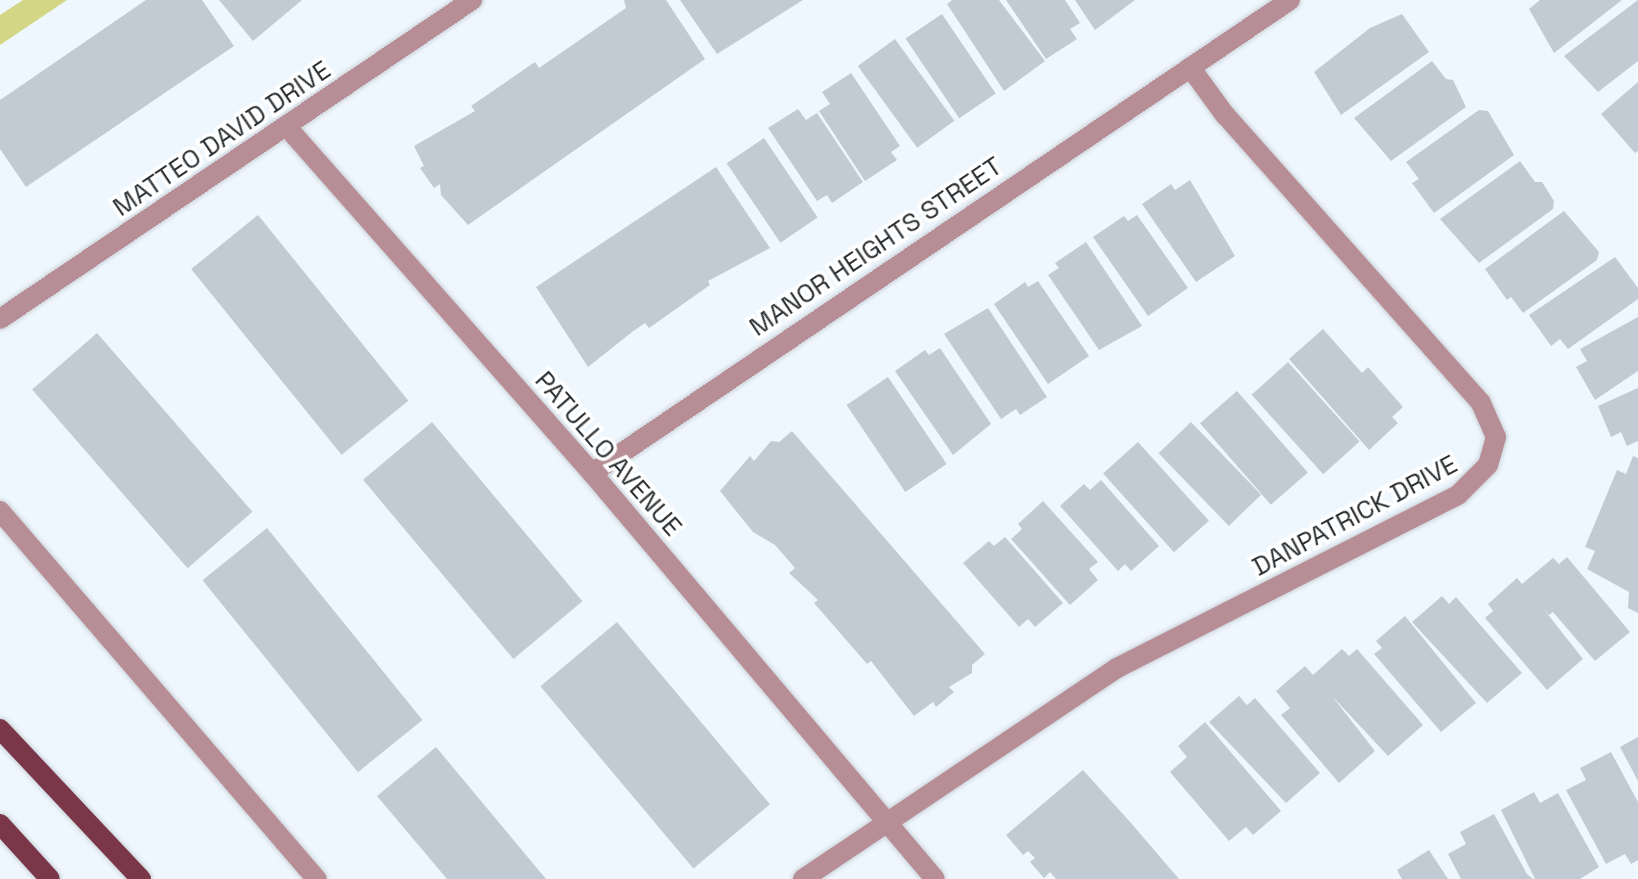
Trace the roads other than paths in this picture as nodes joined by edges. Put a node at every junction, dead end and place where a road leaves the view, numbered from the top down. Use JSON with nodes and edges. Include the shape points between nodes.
{"nodes":[{"id":1,"x":472,"y":0,"type":"edge"},
{"id":2,"x":1290,"y":0,"type":"edge"},
{"id":3,"x":1190,"y":67,"type":"junction"},
{"id":4,"x":287,"y":127,"type":"junction"},
{"id":5,"x":0,"y":319,"type":"edge"},
{"id":6,"x":592,"y":473,"type":"junction"},
{"id":7,"x":0,"y":511,"type":"edge"},
{"id":8,"x":0,"y":729,"type":"edge"},
{"id":9,"x":884,"y":821,"type":"junction"},
{"id":10,"x":0,"y":824,"type":"edge"},
{"id":11,"x":50,"y":879,"type":"edge"},
{"id":12,"x":141,"y":879,"type":"edge"},
{"id":13,"x":317,"y":879,"type":"edge"},
{"id":14,"x":803,"y":879,"type":"edge"},
{"id":15,"x":935,"y":879,"type":"edge"}],
"edges":[{"from":1,"to":4,"type":"street","name":"MATTEO DAVID DRIVE"},
{"from":2,"to":3,"type":"street","name":"MANOR HEIGHTS STREET"},
{"from":3,"to":6,"type":"street","name":"MANOR HEIGHTS STREET"},
{"from":3,"to":9,"type":"street","name":"DANPATRICK DRIVE","via":[[1225,115],[1481,403],[1496,437],[1488,465],[1458,495],[1117,668]]},
{"from":4,"to":5,"type":"street","name":"MATTEO DAVID DRIVE"},
{"from":4,"to":6,"type":"street","name":"PATULLO AVENUE"},
{"from":6,"to":9,"type":"street","name":"PATULLO AVENUE"},
{"from":7,"to":13,"type":"street"},
{"from":8,"to":12,"type":"main road"},
{"from":9,"to":14,"type":"street"},
{"from":9,"to":15,"type":"street","name":"PATULLO AVENUE"},
{"from":10,"to":11,"type":"main road"}]}
